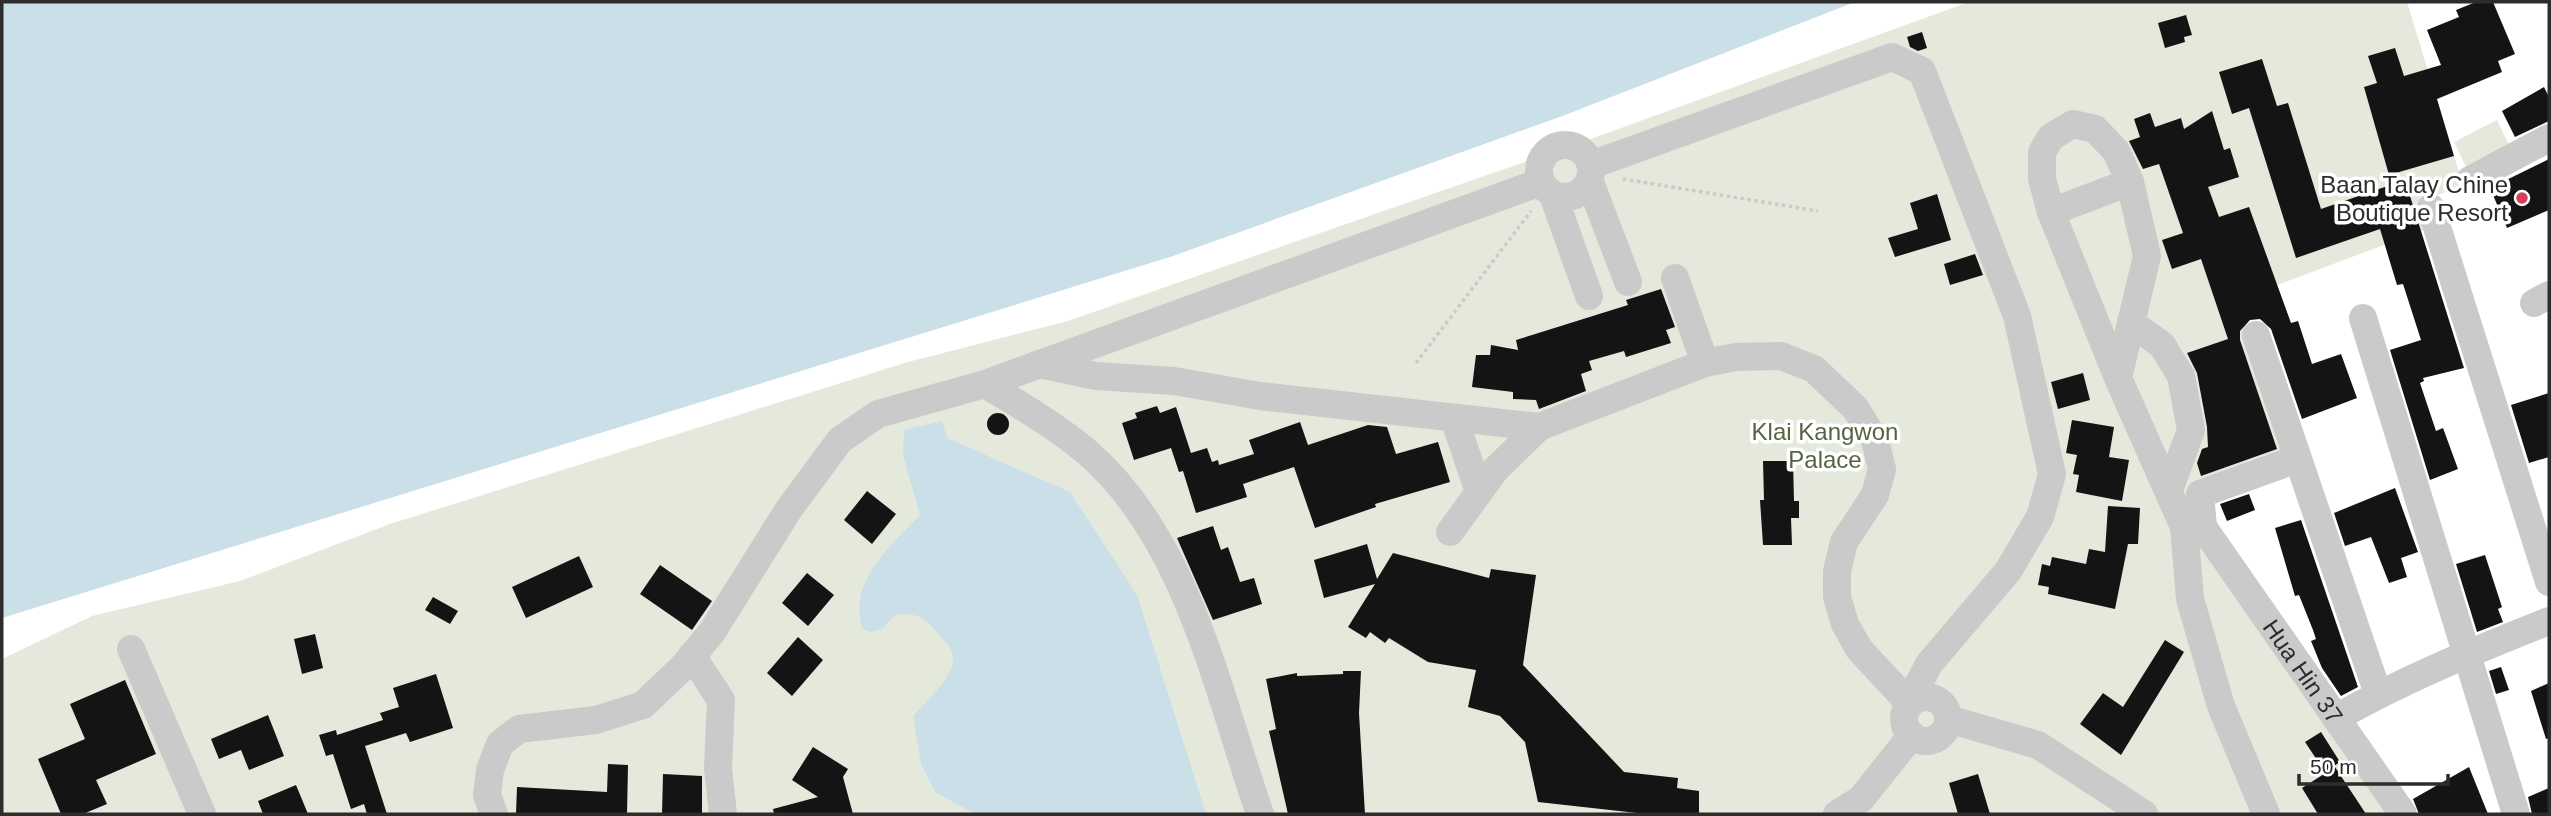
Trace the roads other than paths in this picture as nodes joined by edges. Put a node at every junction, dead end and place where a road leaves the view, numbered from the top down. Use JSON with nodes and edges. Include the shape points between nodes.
{"nodes":[{"id":1,"x":2549,"y":138,"type":"edge"},
{"id":2,"x":1591,"y":174,"type":"junction"},
{"id":3,"x":2470,"y":180,"type":"dead end"},
{"id":4,"x":2130,"y":182,"type":"junction"},
{"id":5,"x":1547,"y":189,"type":"junction"},
{"id":6,"x":2431,"y":208,"type":"dead end"},
{"id":7,"x":2051,"y":212,"type":"junction"},
{"id":8,"x":1675,"y":278,"type":"dead end"},
{"id":9,"x":1628,"y":282,"type":"dead end"},
{"id":10,"x":1589,"y":296,"type":"dead end"},
{"id":11,"x":2363,"y":318,"type":"dead end"},
{"id":12,"x":2130,"y":323,"type":"junction"},
{"id":13,"x":2256,"y":335,"type":"dead end"},
{"id":14,"x":1705,"y":363,"type":"junction"},
{"id":15,"x":1039,"y":364,"type":"junction"},
{"id":16,"x":2118,"y":378,"type":"junction"},
{"id":17,"x":985,"y":384,"type":"junction"},
{"id":18,"x":1454,"y":418,"type":"junction"},
{"id":19,"x":1539,"y":427,"type":"junction"},
{"id":20,"x":2297,"y":459,"type":"junction"},
{"id":21,"x":2169,"y":490,"type":"junction"},
{"id":22,"x":1479,"y":492,"type":"junction"},
{"id":23,"x":1450,"y":532,"type":"dead end"},
{"id":24,"x":2549,"y":582,"type":"edge"},
{"id":25,"x":2549,"y":621,"type":"edge"},
{"id":26,"x":131,"y":649,"type":"dead end"},
{"id":27,"x":2465,"y":654,"type":"junction"},
{"id":28,"x":692,"y":656,"type":"junction"},
{"id":29,"x":2378,"y":694,"type":"junction"},
{"id":30,"x":1914,"y":701,"type":"junction"},
{"id":31,"x":2336,"y":718,"type":"junction"},
{"id":32,"x":1948,"y":719,"type":"junction"},
{"id":33,"x":1912,"y":735,"type":"junction"},
{"id":34,"x":202,"y":814,"type":"edge"},
{"id":35,"x":494,"y":814,"type":"edge"},
{"id":36,"x":723,"y":814,"type":"edge"},
{"id":37,"x":1261,"y":814,"type":"edge"},
{"id":38,"x":1837,"y":814,"type":"edge"},
{"id":39,"x":2144,"y":814,"type":"edge"},
{"id":40,"x":2266,"y":814,"type":"edge"},
{"id":41,"x":2403,"y":814,"type":"edge"},
{"id":42,"x":2516,"y":814,"type":"edge"}],
"edges":[{"from":1,"to":3,"type":"street"},
{"from":2,"to":5,"type":"street","via":[[1577,196],[1568,198]]},
{"from":2,"to":5,"type":"street","via":[[1581,150],[1554,147],[1541,160]]},
{"from":2,"to":9,"type":"street"},
{"from":2,"to":30,"type":"street","via":[[1892,58],[1923,71],[2017,316],[2052,474],[2040,517],[2008,572],[1929,664]]},
{"from":4,"to":7,"type":"street"},
{"from":4,"to":7,"type":"street","via":[[2116,151],[2095,129],[2073,124],[2051,137],[2042,152],[2042,179]]},
{"from":4,"to":12,"type":"street","via":[[2147,256]]},
{"from":5,"to":10,"type":"street"},
{"from":5,"to":15,"type":"street"},
{"from":6,"to":24,"type":"street"},
{"from":7,"to":16,"type":"street"},
{"from":8,"to":14,"type":"street"},
{"from":11,"to":27,"type":"street"},
{"from":12,"to":16,"type":"street"},
{"from":12,"to":21,"type":"street","via":[[2162,345],[2180,376],[2191,430]]},
{"from":13,"to":20,"type":"street"},
{"from":14,"to":19,"type":"street"},
{"from":14,"to":30,"type":"street","via":[[1736,356],[1781,356],[1814,369],[1855,408],[1875,440],[1882,469],[1875,495],[1844,542],[1837,597],[1859,649]]},
{"from":15,"to":17,"type":"street"},
{"from":15,"to":18,"type":"street","via":[[1096,376],[1174,381],[1261,397]]},
{"from":16,"to":21,"type":"street"},
{"from":17,"to":28,"type":"street","via":[[878,414],[840,440]]},
{"from":17,"to":37,"type":"street","via":[[1045,420],[1088,454],[1133,504],[1174,568]]},
{"from":18,"to":19,"type":"street"},
{"from":18,"to":22,"type":"street"},
{"from":19,"to":22,"type":"street"},
{"from":20,"to":29,"type":"street"},
{"from":20,"to":31,"type":"street","name":"Hua Hin 37","via":[[2200,494],[2203,527]]},
{"from":21,"to":40,"type":"street","via":[[2184,527],[2190,599],[2221,706]]},
{"from":22,"to":23,"type":"street"},
{"from":25,"to":27,"type":"street"},
{"from":26,"to":34,"type":"street"},
{"from":27,"to":29,"type":"street"},
{"from":27,"to":42,"type":"street"},
{"from":28,"to":35,"type":"street","via":[[643,705],[596,720],[519,729],[500,744],[487,795]]},
{"from":28,"to":36,"type":"street","via":[[721,700],[718,768]]},
{"from":29,"to":31,"type":"street"},
{"from":30,"to":32,"type":"street","via":[[1929,697],[1942,703]]},
{"from":30,"to":33,"type":"street","via":[[1905,722]]},
{"from":31,"to":41,"type":"street","name":"Hua Hin 37"},
{"from":32,"to":33,"type":"street","via":[[1936,738],[1922,740]]},
{"from":32,"to":39,"type":"street","via":[[2038,745]]},
{"from":33,"to":38,"type":"street","via":[[1861,799]]}]}
